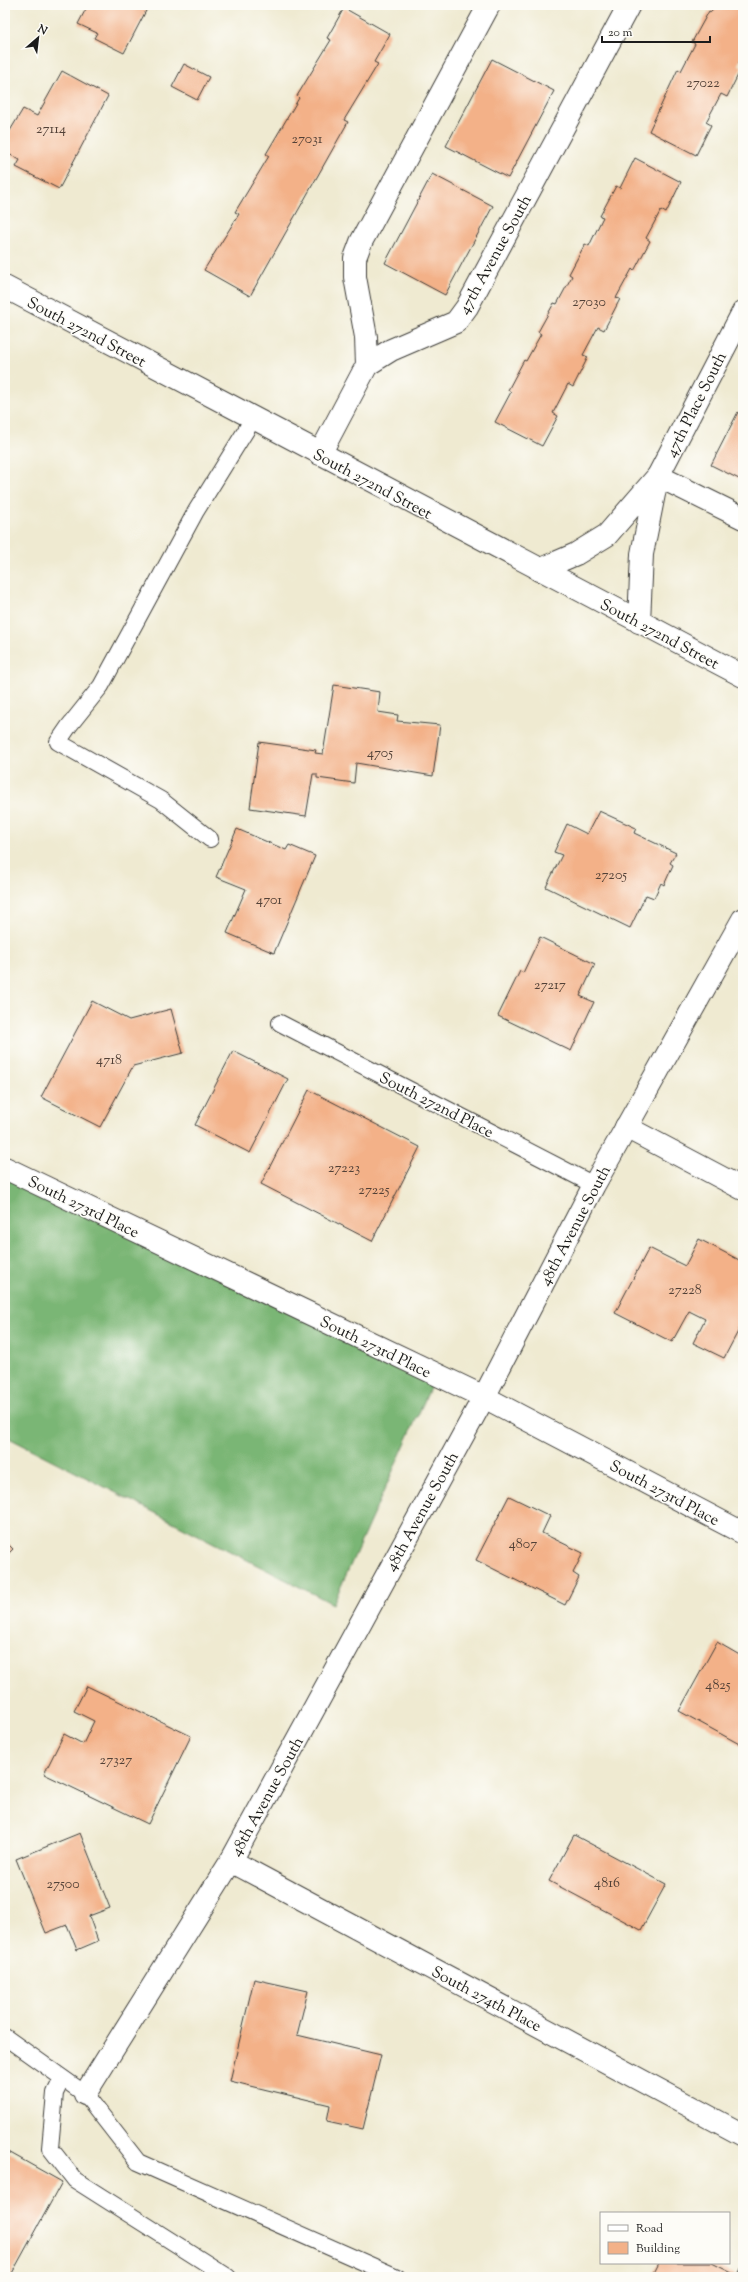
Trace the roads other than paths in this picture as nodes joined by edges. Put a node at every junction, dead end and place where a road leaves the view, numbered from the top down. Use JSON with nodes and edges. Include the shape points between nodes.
{"nodes":[{"id":1,"x":489,"y":5,"type":"edge"},
{"id":2,"x":629,"y":5,"type":"edge"},
{"id":3,"x":5,"y":287,"type":"edge"},
{"id":4,"x":743,"y":312,"type":"edge"},
{"id":5,"x":367,"y":365,"type":"junction"},
{"id":6,"x":253,"y":419,"type":"junction"},
{"id":7,"x":320,"y":454,"type":"junction"},
{"id":8,"x":658,"y":476,"type":"junction"},
{"id":9,"x":743,"y":518,"type":"edge"},
{"id":10,"x":540,"y":570,"type":"junction"},
{"id":11,"x":639,"y":622,"type":"junction"},
{"id":12,"x":743,"y":676,"type":"edge"},
{"id":13,"x":210,"y":839,"type":"dead end"},
{"id":14,"x":743,"y":919,"type":"edge"},
{"id":15,"x":280,"y":1023,"type":"dead end"},
{"id":16,"x":626,"y":1127,"type":"junction"},
{"id":17,"x":5,"y":1168,"type":"edge"},
{"id":18,"x":594,"y":1185,"type":"junction"},
{"id":19,"x":743,"y":1189,"type":"edge"},
{"id":20,"x":484,"y":1397,"type":"junction"},
{"id":21,"x":743,"y":1533,"type":"edge"},
{"id":22,"x":231,"y":1861,"type":"junction"},
{"id":23,"x":5,"y":2037,"type":"edge"},
{"id":24,"x":62,"y":2078,"type":"junction"},
{"id":25,"x":84,"y":2094,"type":"junction"},
{"id":26,"x":743,"y":2135,"type":"edge"},
{"id":27,"x":228,"y":2277,"type":"edge"},
{"id":28,"x":397,"y":2277,"type":"edge"}],
"edges":[{"from":1,"to":5,"type":"street","via":[[361,242],[355,258],[355,288],[366,337]]},
{"from":2,"to":5,"type":"street","name":"47th Avenue South","via":[[467,307],[456,322],[391,350]]},
{"from":3,"to":6,"type":"street","name":"South 272nd Street"},
{"from":4,"to":8,"type":"street","name":"47th Place South"},
{"from":5,"to":7,"type":"street"},
{"from":6,"to":7,"type":"street","name":"South 272nd Street"},
{"from":6,"to":13,"type":"lane","via":[[196,512],[101,686],[58,742],[161,800]]},
{"from":7,"to":10,"type":"street","name":"South 272nd Street"},
{"from":8,"to":9,"type":"street","name":"47th Place South"},
{"from":8,"to":10,"type":"street","name":"47th Place South","via":[[607,535],[576,554]]},
{"from":8,"to":11,"type":"street","name":"47th Place South","via":[[642,554]]},
{"from":10,"to":11,"type":"street","name":"South 272nd Street"},
{"from":11,"to":12,"type":"street","name":"South 272nd Street"},
{"from":14,"to":16,"type":"street","name":"48th Avenue South"},
{"from":15,"to":18,"type":"lane","name":"South 272nd Place"},
{"from":16,"to":18,"type":"street","name":"48th Avenue South"},
{"from":16,"to":19,"type":"street"},
{"from":17,"to":20,"type":"street","name":"South 273rd Place"},
{"from":18,"to":20,"type":"street","name":"48th Avenue South"},
{"from":20,"to":21,"type":"street","name":"South 273rd Place"},
{"from":20,"to":22,"type":"street","name":"48th Avenue South"},
{"from":22,"to":25,"type":"street","name":"48th Avenue South"},
{"from":22,"to":26,"type":"street","name":"South 274th Place"},
{"from":23,"to":24,"type":"lane"},
{"from":24,"to":25,"type":"lane"},
{"from":24,"to":27,"type":"lane","via":[[55,2093],[50,2148],[75,2180]]},
{"from":25,"to":28,"type":"lane","via":[[138,2162]]}]}
